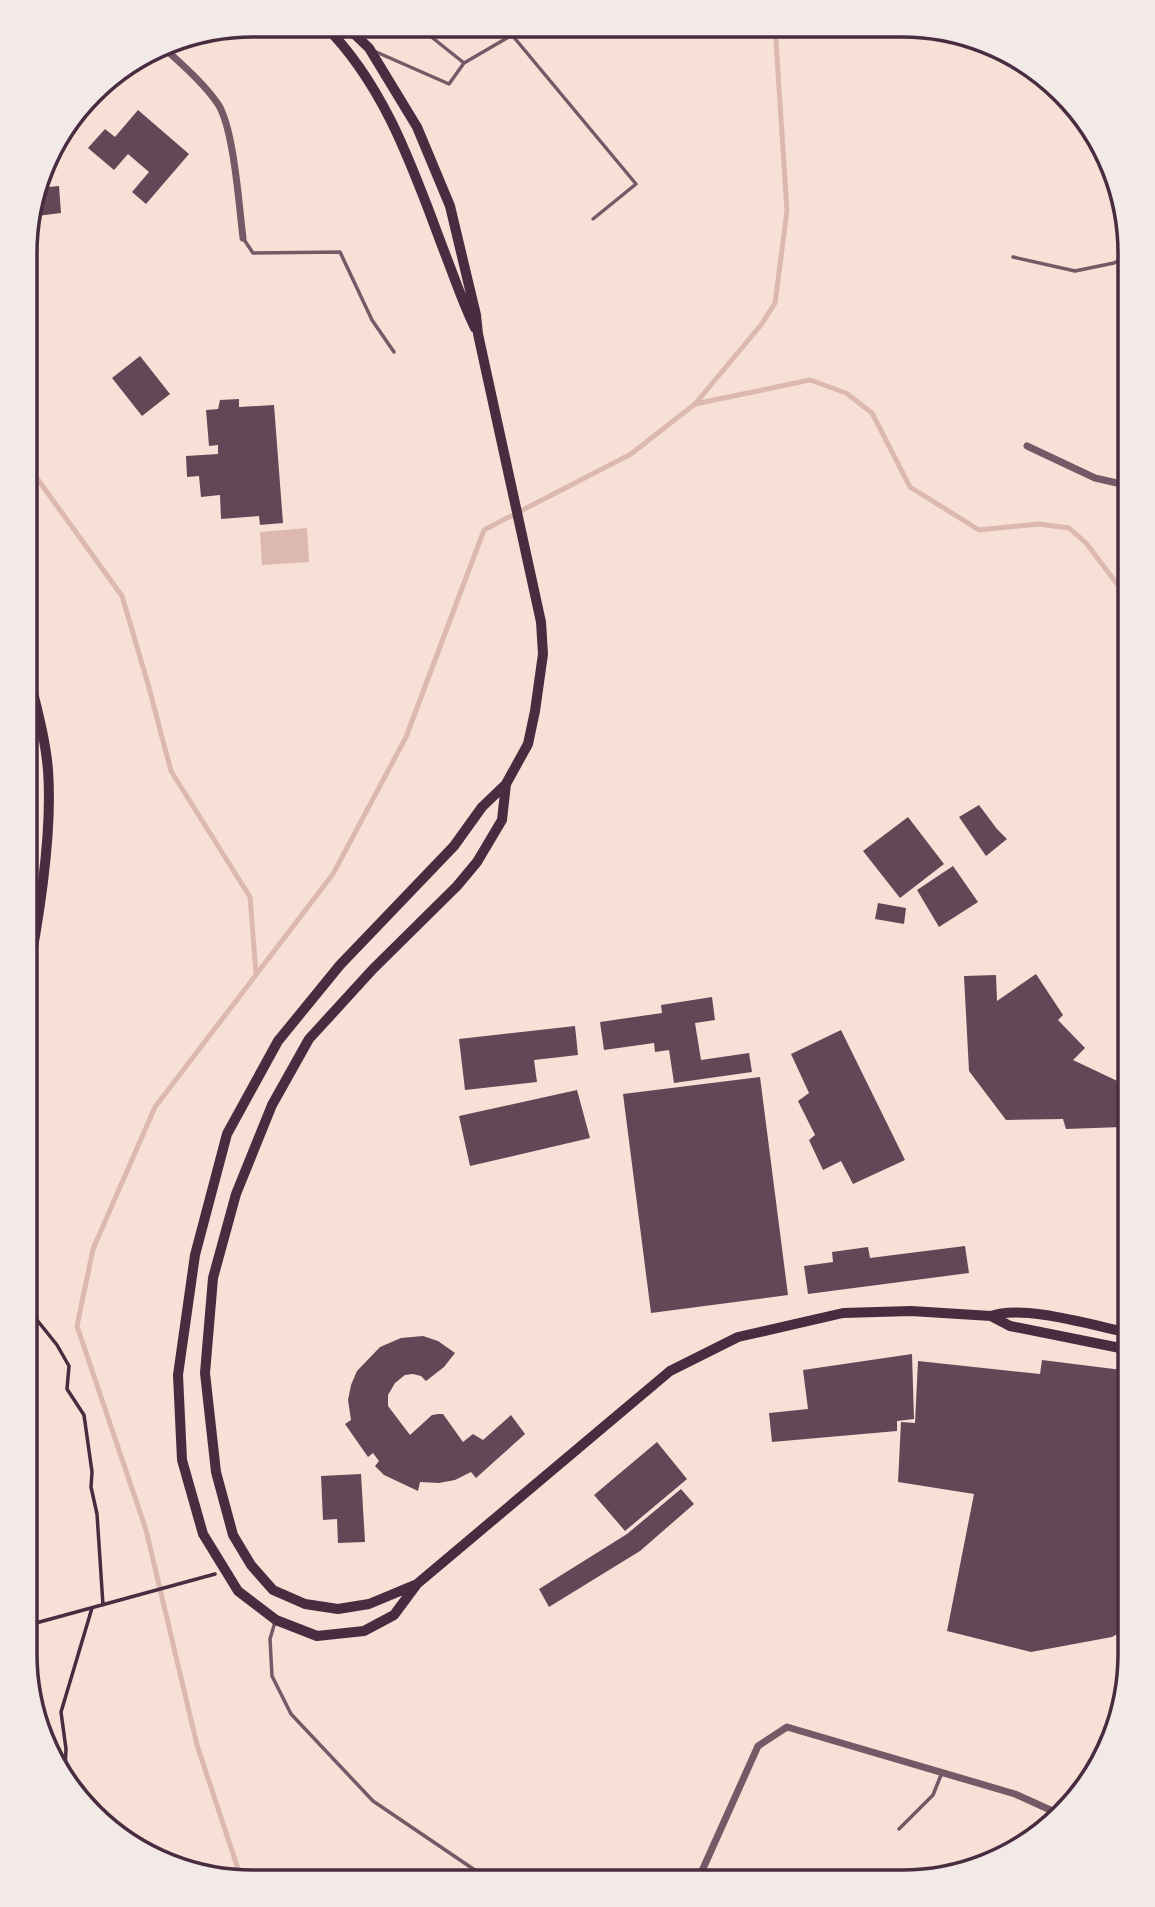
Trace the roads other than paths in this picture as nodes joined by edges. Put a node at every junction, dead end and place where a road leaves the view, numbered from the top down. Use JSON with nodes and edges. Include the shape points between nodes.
{"nodes":[{"id":1,"x":337,"y":37,"type":"edge"},
{"id":2,"x":358,"y":37,"type":"edge"},
{"id":3,"x":432,"y":37,"type":"edge"},
{"id":4,"x":509,"y":37,"type":"edge"},
{"id":5,"x":514,"y":37,"type":"edge"},
{"id":6,"x":369,"y":48,"type":"junction"},
{"id":7,"x":169,"y":53,"type":"edge"},
{"id":8,"x":464,"y":63,"type":"junction"},
{"id":9,"x":593,"y":219,"type":"dead end"},
{"id":10,"x":243,"y":238,"type":"joint"},
{"id":11,"x":1013,"y":257,"type":"dead end"},
{"id":12,"x":1118,"y":261,"type":"edge"},
{"id":13,"x":478,"y":334,"type":"junction"},
{"id":14,"x":394,"y":352,"type":"dead end"},
{"id":15,"x":1027,"y":446,"type":"dead end"},
{"id":16,"x":1118,"y":483,"type":"edge"},
{"id":17,"x":37,"y":710,"type":"edge"},
{"id":18,"x":506,"y":784,"type":"junction"},
{"id":19,"x":37,"y":914,"type":"edge"},
{"id":20,"x":991,"y":1316,"type":"junction"},
{"id":21,"x":1118,"y":1331,"type":"edge"},
{"id":22,"x":1118,"y":1348,"type":"edge"},
{"id":23,"x":417,"y":1584,"type":"junction"},
{"id":24,"x":276,"y":1620,"type":"junction"},
{"id":25,"x":942,"y":1773,"type":"junction"},
{"id":26,"x":1051,"y":1811,"type":"edge"},
{"id":27,"x":899,"y":1829,"type":"dead end"},
{"id":28,"x":475,"y":1870,"type":"edge"},
{"id":29,"x":702,"y":1870,"type":"edge"}],
"edges":[{"from":1,"to":13,"type":"main road","via":[[391,120]]},
{"from":2,"to":6,"type":"main road"},
{"from":3,"to":8,"type":"lane"},
{"from":4,"to":8,"type":"lane"},
{"from":5,"to":9,"type":"lane","via":[[636,184]]},
{"from":6,"to":8,"type":"lane","via":[[449,84]]},
{"from":6,"to":13,"type":"main road","via":[[417,127],[450,206]]},
{"from":7,"to":10,"type":"street","via":[[218,104],[228,126]]},
{"from":10,"to":14,"type":"lane","via":[[253,253],[340,252],[372,320]]},
{"from":11,"to":12,"type":"lane","via":[[1074,271]]},
{"from":13,"to":18,"type":"main road","via":[[541,622],[543,654],[528,744]]},
{"from":15,"to":16,"type":"street","via":[[1095,478]]},
{"from":17,"to":19,"type":"main road","via":[[49,800]]},
{"from":18,"to":23,"type":"main road","via":[[502,820],[477,862],[309,1040],[272,1105],[236,1194],[213,1278],[205,1373],[216,1472],[233,1535],[250,1564],[273,1590],[305,1604],[338,1609],[369,1604]]},
{"from":18,"to":24,"type":"main road","via":[[482,807],[454,846],[340,965],[278,1041],[227,1134],[195,1255],[178,1375],[182,1460],[203,1534],[223,1569],[238,1591]]},
{"from":20,"to":21,"type":"main road","via":[[1004,1311]]},
{"from":20,"to":22,"type":"main road","via":[[1010,1326]]},
{"from":20,"to":23,"type":"main road","via":[[842,1313],[738,1337],[670,1371]]},
{"from":23,"to":24,"type":"main road","via":[[394,1615],[364,1631],[317,1636]]},
{"from":24,"to":28,"type":"lane","via":[[270,1639],[272,1676],[291,1714],[373,1801]]},
{"from":25,"to":26,"type":"street","via":[[1015,1794]]},
{"from":25,"to":27,"type":"lane","via":[[933,1795]]},
{"from":25,"to":29,"type":"street","via":[[787,1727],[758,1746]]}]}
